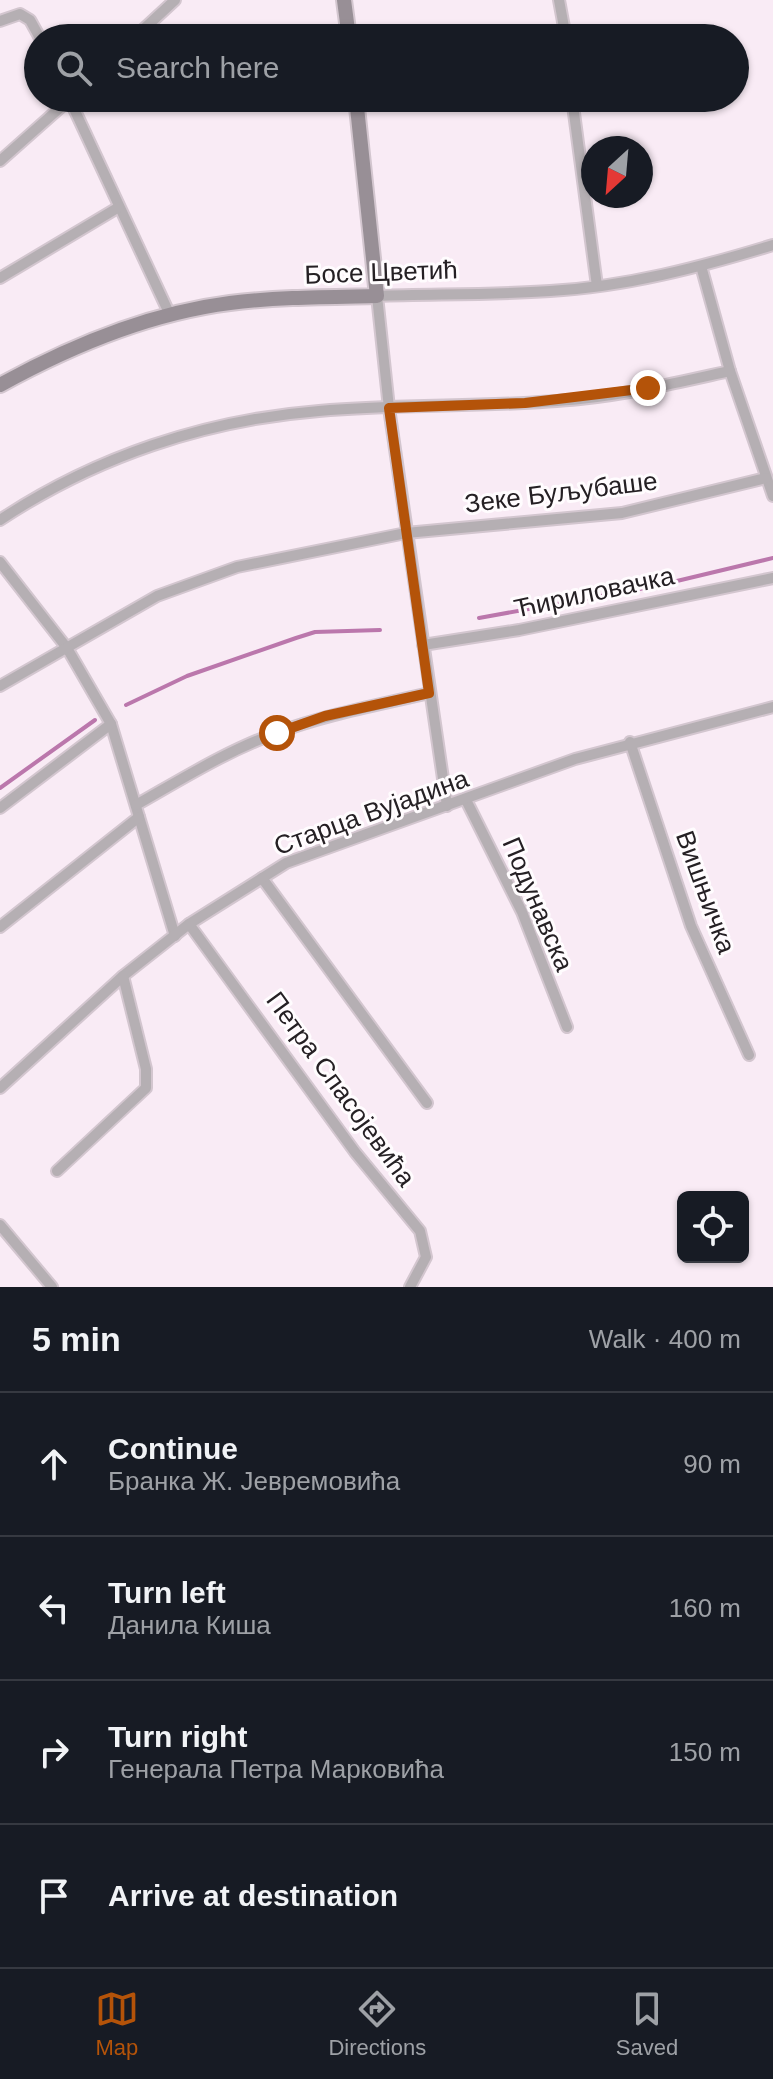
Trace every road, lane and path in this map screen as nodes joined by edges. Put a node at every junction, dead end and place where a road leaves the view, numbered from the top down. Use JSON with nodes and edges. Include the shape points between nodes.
{"nodes":[{"id":1,"x":175,"y":0,"type":"edge"},
{"id":2,"x":344,"y":0,"type":"edge"},
{"id":3,"x":559,"y":0,"type":"edge"},
{"id":4,"x":0,"y":21,"type":"edge"},
{"id":5,"x":32,"y":24,"type":"edge"},
{"id":6,"x":149,"y":24,"type":"edge"},
{"id":7,"x":347,"y":24,"type":"edge"},
{"id":8,"x":563,"y":24,"type":"edge"},
{"id":9,"x":54,"y":112,"type":"edge"},
{"id":10,"x":75,"y":112,"type":"edge"},
{"id":11,"x":357,"y":112,"type":"edge"},
{"id":12,"x":574,"y":112,"type":"edge"},
{"id":13,"x":0,"y":161,"type":"edge"},
{"id":14,"x":119,"y":207,"type":"junction"},
{"id":15,"x":773,"y":245,"type":"edge"},
{"id":16,"x":701,"y":266,"type":"junction"},
{"id":17,"x":0,"y":278,"type":"edge"},
{"id":18,"x":597,"y":286,"type":"junction"},
{"id":19,"x":377,"y":296,"type":"junction"},
{"id":20,"x":170,"y":315,"type":"junction"},
{"id":21,"x":730,"y":371,"type":"junction"},
{"id":22,"x":0,"y":385,"type":"edge"},
{"id":23,"x":389,"y":408,"type":"junction"},
{"id":24,"x":766,"y":478,"type":"junction"},
{"id":25,"x":773,"y":496,"type":"edge"},
{"id":26,"x":0,"y":520,"type":"edge"},
{"id":27,"x":406,"y":533,"type":"junction"},
{"id":28,"x":0,"y":562,"type":"edge"},
{"id":29,"x":773,"y":578,"type":"edge"},
{"id":30,"x":423,"y":645,"type":"junction"},
{"id":31,"x":67,"y":648,"type":"junction"},
{"id":32,"x":0,"y":686,"type":"edge"},
{"id":33,"x":429,"y":693,"type":"junction"},
{"id":34,"x":773,"y":707,"type":"edge"},
{"id":35,"x":111,"y":724,"type":"junction"},
{"id":36,"x":630,"y":742,"type":"junction"},
{"id":37,"x":466,"y":800,"type":"junction"},
{"id":38,"x":136,"y":805,"type":"junction"},
{"id":39,"x":447,"y":806,"type":"junction"},
{"id":40,"x":0,"y":808,"type":"edge"},
{"id":41,"x":139,"y":817,"type":"junction"},
{"id":42,"x":262,"y":878,"type":"junction"},
{"id":43,"x":189,"y":924,"type":"junction"},
{"id":44,"x":0,"y":927,"type":"edge"},
{"id":45,"x":175,"y":936,"type":"junction"},
{"id":46,"x":123,"y":976,"type":"junction"},
{"id":47,"x":567,"y":1027,"type":"dead end"},
{"id":48,"x":749,"y":1055,"type":"dead end"},
{"id":49,"x":0,"y":1088,"type":"edge"},
{"id":50,"x":427,"y":1103,"type":"dead end"},
{"id":51,"x":57,"y":1171,"type":"dead end"},
{"id":52,"x":0,"y":1225,"type":"edge"},
{"id":53,"x":52,"y":1287,"type":"edge"},
{"id":54,"x":410,"y":1287,"type":"edge"}],
"edges":[{"from":1,"to":6,"type":"street"},
{"from":2,"to":7,"type":"street"},
{"from":3,"to":8,"type":"street"},
{"from":4,"to":5,"type":"street","via":[[20,14]]},
{"from":9,"to":13,"type":"street"},
{"from":10,"to":14,"type":"street"},
{"from":11,"to":19,"type":"street"},
{"from":12,"to":18,"type":"street"},
{"from":14,"to":17,"type":"street"},
{"from":14,"to":20,"type":"street"},
{"from":15,"to":16,"type":"street","name":"Босе Цветић"},
{"from":16,"to":18,"type":"street","name":"Босе Цветић"},
{"from":16,"to":21,"type":"street"},
{"from":18,"to":19,"type":"street","name":"Босе Цветић"},
{"from":19,"to":20,"type":"street","name":"Босе Цветић","via":[[242,302]]},
{"from":19,"to":23,"type":"street"},
{"from":20,"to":22,"type":"street","name":"Босе Цветић","via":[[77,348]]},
{"from":21,"to":23,"type":"street","via":[[583,399]]},
{"from":21,"to":24,"type":"street"},
{"from":23,"to":26,"type":"street","via":[[318,411],[182,436],[90,468]]},
{"from":23,"to":27,"type":"street"},
{"from":24,"to":25,"type":"street"},
{"from":24,"to":27,"type":"street","name":"Зеке Буљубаше","via":[[622,513]]},
{"from":27,"to":30,"type":"street"},
{"from":27,"to":31,"type":"street","name":"Зеке Буљубаше","via":[[291,554],[191,581]]},
{"from":28,"to":31,"type":"street"},
{"from":29,"to":30,"type":"street","name":"Ћириловачка"},
{"from":30,"to":33,"type":"street"},
{"from":31,"to":32,"type":"street","name":"Зеке Буљубаше"},
{"from":31,"to":35,"type":"street"},
{"from":33,"to":38,"type":"street","via":[[325,716],[277,733],[234,750]]},
{"from":33,"to":39,"type":"street"},
{"from":34,"to":36,"type":"street","name":"Старца Вујадина"},
{"from":35,"to":38,"type":"street"},
{"from":35,"to":40,"type":"street"},
{"from":36,"to":37,"type":"street","name":"Старца Вујадина"},
{"from":36,"to":48,"type":"street","name":"Вишњичка","via":[[691,926]]},
{"from":37,"to":39,"type":"street","name":"Старца Вујадина"},
{"from":37,"to":47,"type":"street","name":"Подунавска","via":[[522,912]]},
{"from":38,"to":41,"type":"street"},
{"from":39,"to":42,"type":"street","name":"Старца Вујадина","via":[[306,854]]},
{"from":41,"to":44,"type":"street"},
{"from":41,"to":45,"type":"street"},
{"from":42,"to":43,"type":"street","name":"Старца Вујадина"},
{"from":42,"to":50,"type":"street"},
{"from":43,"to":45,"type":"street","name":"Старца Вујадина"},
{"from":43,"to":54,"type":"street","name":"Петра Спасојевића","via":[[355,1152],[420,1231],[426,1257]]},
{"from":45,"to":46,"type":"street","name":"Старца Вујадина"},
{"from":46,"to":49,"type":"street","name":"Старца Вујадина"},
{"from":46,"to":51,"type":"street","via":[[146,1088]]},
{"from":52,"to":53,"type":"street"}]}
